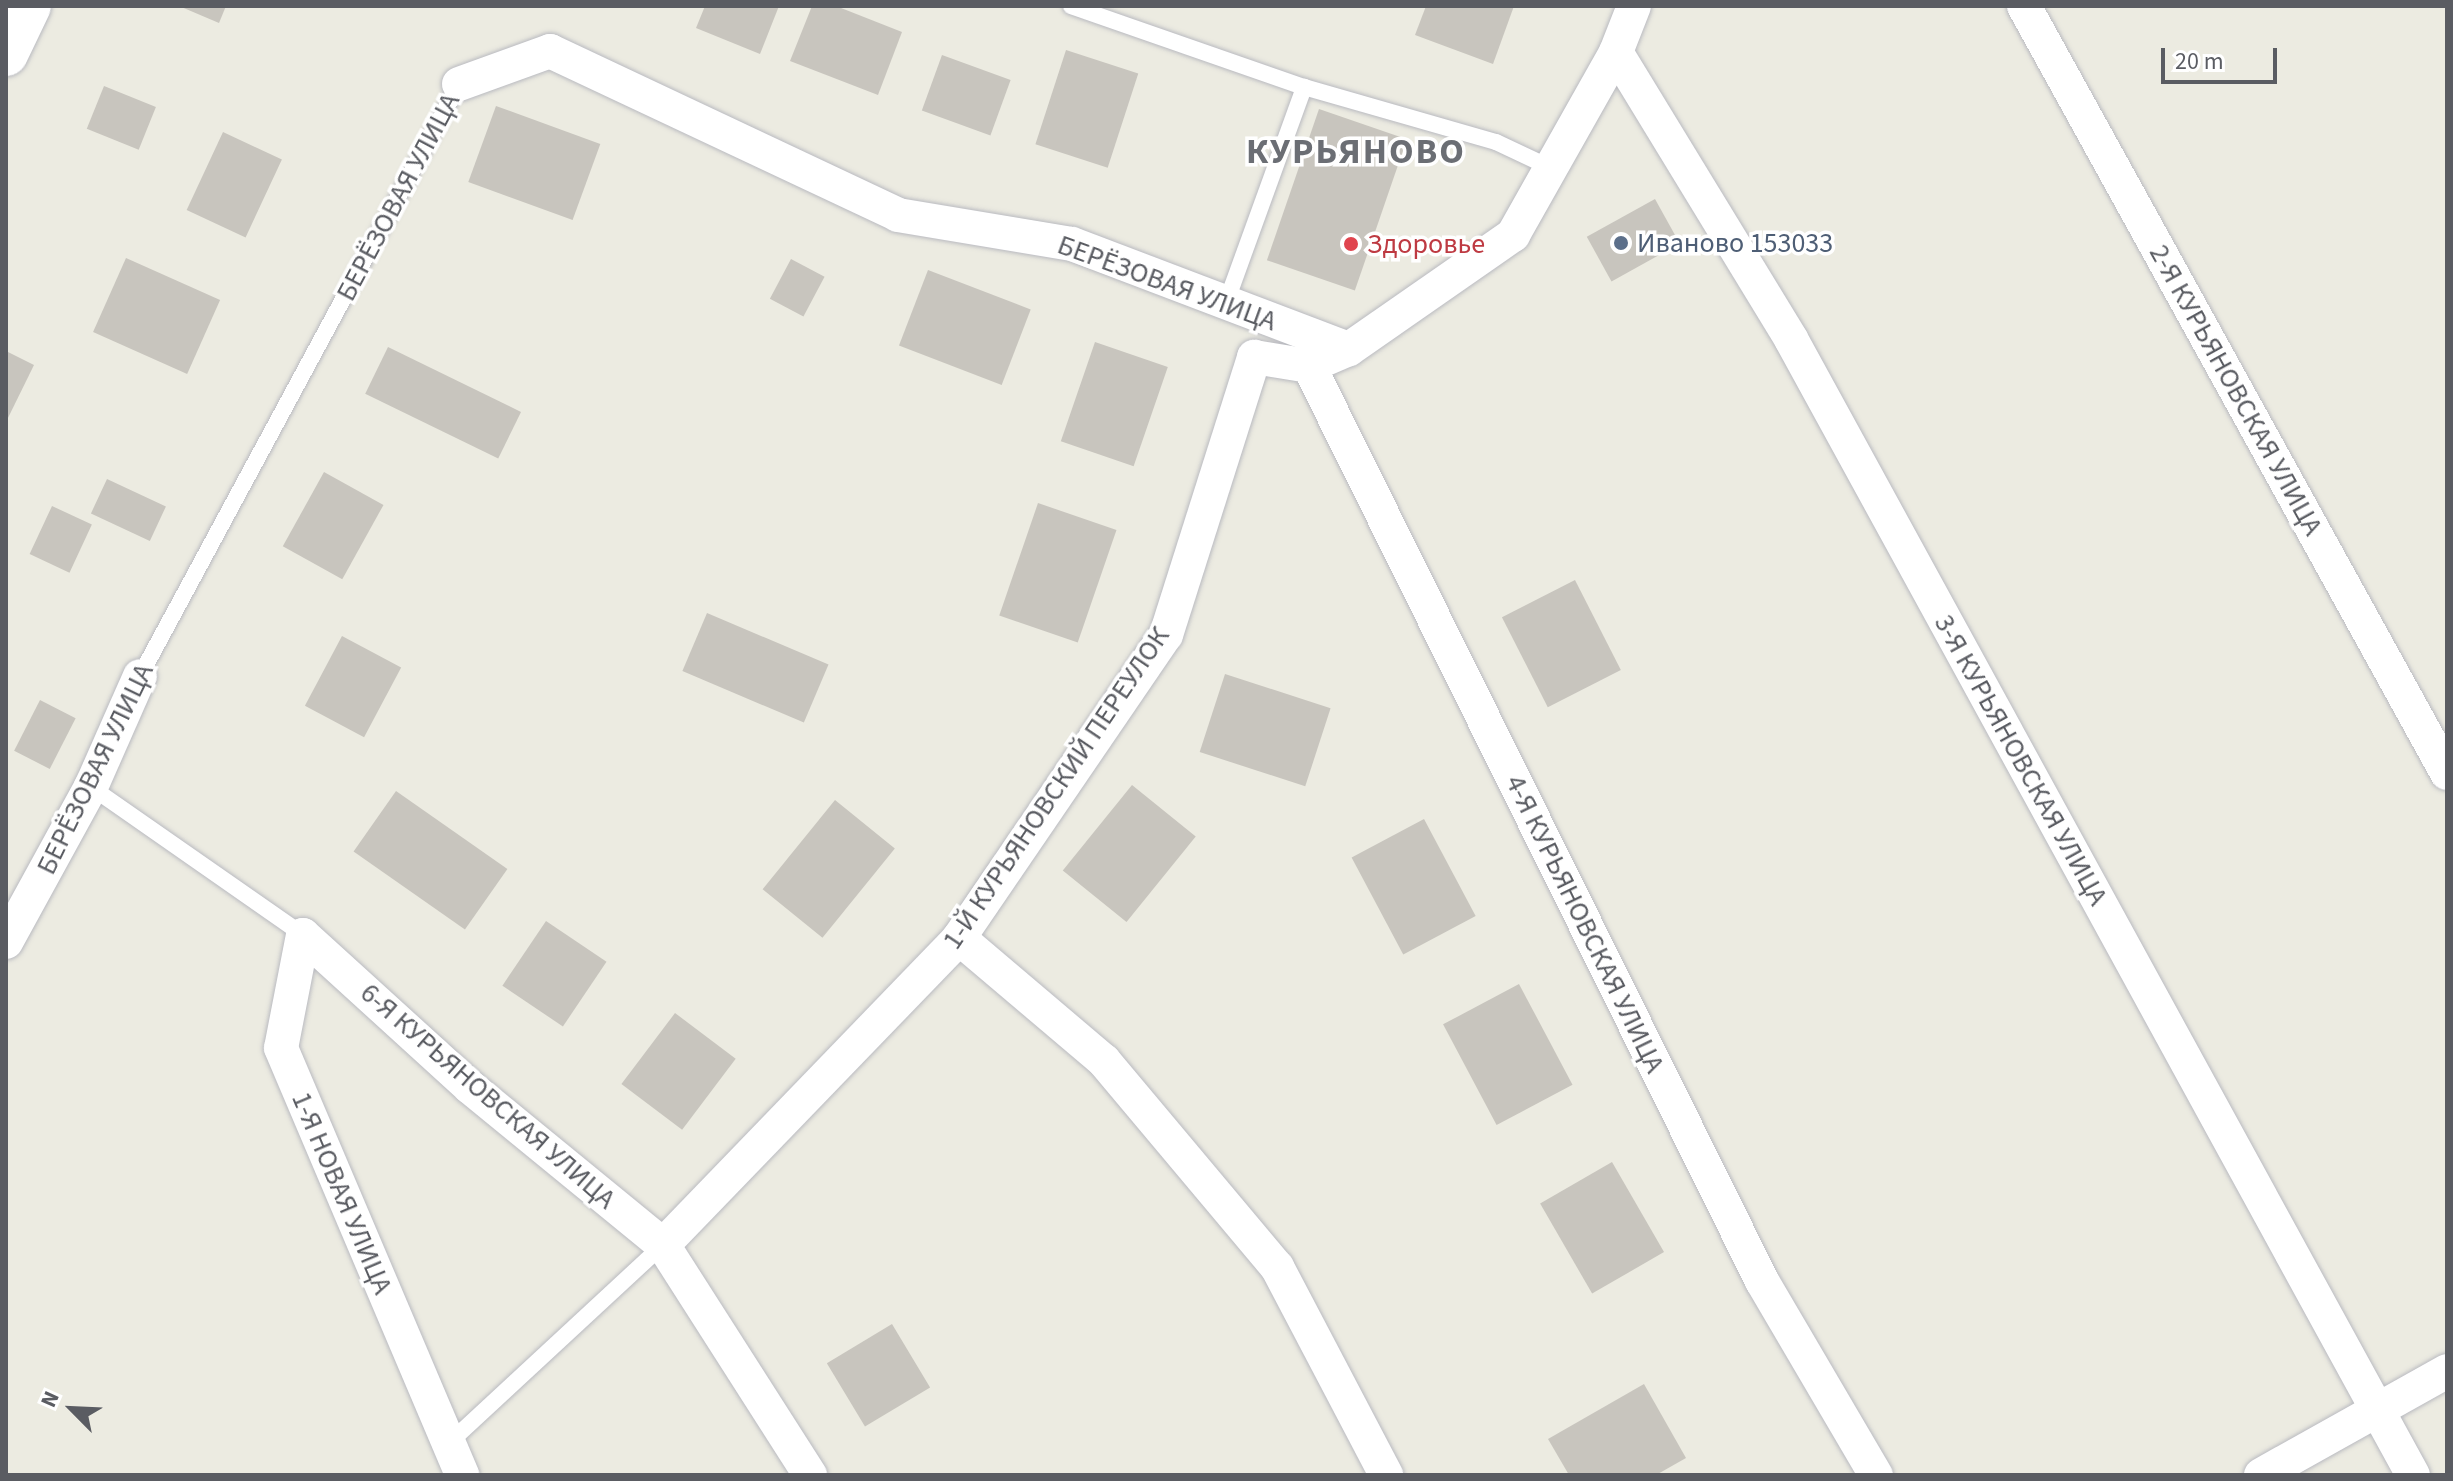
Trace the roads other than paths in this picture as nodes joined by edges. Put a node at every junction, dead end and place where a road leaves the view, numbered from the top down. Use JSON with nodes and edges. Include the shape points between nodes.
{"nodes":[{"id":1,"x":29,"y":6,"type":"edge"},
{"id":2,"x":1071,"y":6,"type":"edge"},
{"id":3,"x":1634,"y":6,"type":"edge"},
{"id":4,"x":2024,"y":6,"type":"edge"},
{"id":5,"x":1616,"y":52,"type":"junction"},
{"id":6,"x":6,"y":54,"type":"edge"},
{"id":7,"x":459,"y":84,"type":"joint"},
{"id":8,"x":1304,"y":87,"type":"junction"},
{"id":9,"x":1551,"y":168,"type":"junction"},
{"id":10,"x":1226,"y":303,"type":"junction"},
{"id":11,"x":1349,"y":349,"type":"junction"},
{"id":12,"x":1309,"y":366,"type":"junction"},
{"id":13,"x":140,"y":676,"type":"joint"},
{"id":14,"x":2447,"y":773,"type":"edge"},
{"id":15,"x":91,"y":787,"type":"junction"},
{"id":16,"x":303,"y":935,"type":"junction"},
{"id":17,"x":959,"y":938,"type":"junction"},
{"id":18,"x":6,"y":942,"type":"edge"},
{"id":19,"x":663,"y":1245,"type":"junction"},
{"id":20,"x":2447,"y":1371,"type":"edge"},
{"id":21,"x":2378,"y":1411,"type":"junction"},
{"id":22,"x":448,"y":1444,"type":"junction"},
{"id":23,"x":462,"y":1475,"type":"edge"},
{"id":24,"x":810,"y":1475,"type":"edge"},
{"id":25,"x":1386,"y":1475,"type":"edge"},
{"id":26,"x":1876,"y":1475,"type":"edge"},
{"id":27,"x":2261,"y":1475,"type":"edge"},
{"id":28,"x":2413,"y":1475,"type":"edge"}],
"edges":[{"from":1,"to":6,"type":"main road"},
{"from":2,"to":8,"type":"lane"},
{"from":3,"to":5,"type":"street"},
{"from":4,"to":14,"type":"street","name":"2-Я КУРЬЯНОВСКАЯ УЛИЦА"},
{"from":5,"to":9,"type":"street"},
{"from":5,"to":21,"type":"street","name":"3-Я КУРЬЯНОВСКАЯ УЛИЦА","via":[[1791,339]]},
{"from":7,"to":10,"type":"street","name":"БЕРЁЗОВАЯ УЛИЦА","via":[[550,51],[898,215],[1072,244]]},
{"from":7,"to":13,"type":"lane","name":"БЕРЁЗОВАЯ УЛИЦА"},
{"from":8,"to":9,"type":"lane","via":[[1496,142]]},
{"from":8,"to":10,"type":"lane"},
{"from":9,"to":11,"type":"street","via":[[1513,235]]},
{"from":10,"to":11,"type":"street","name":"БЕРЁЗОВАЯ УЛИЦА"},
{"from":11,"to":12,"type":"street"},
{"from":12,"to":17,"type":"street","name":"1-Й КУРЬЯНОВСКИЙ ПЕРЕУЛОК","via":[[1254,357],[1166,635]]},
{"from":12,"to":26,"type":"street","name":"4-Я КУРЬЯНОВСКАЯ УЛИЦА","via":[[1762,1281]]},
{"from":13,"to":15,"type":"street","name":"БЕРЁЗОВАЯ УЛИЦА"},
{"from":15,"to":16,"type":"lane","name":"6-Я КУРЬЯНОВСКАЯ УЛИЦА"},
{"from":15,"to":18,"type":"street","name":"БЕРЁЗОВАЯ УЛИЦА"},
{"from":16,"to":19,"type":"street","name":"6-Я КУРЬЯНОВСКАЯ УЛИЦА","via":[[470,1087]]},
{"from":16,"to":22,"type":"street","name":"1-Я НОВАЯ УЛИЦА","via":[[281,1048]]},
{"from":17,"to":19,"type":"street","name":"1-Й КУРЬЯНОВСКИЙ ПЕРЕУЛОК"},
{"from":17,"to":25,"type":"street","via":[[1104,1061],[1277,1267]]},
{"from":19,"to":22,"type":"lane"},
{"from":19,"to":24,"type":"street","name":"6-Я КУРЬЯНОВСКАЯ УЛИЦА"},
{"from":20,"to":21,"type":"street"},
{"from":21,"to":27,"type":"street"},
{"from":21,"to":28,"type":"street","name":"3-Я КУРЬЯНОВСКАЯ УЛИЦА"},
{"from":22,"to":23,"type":"street","name":"1-Я НОВАЯ УЛИЦА"}]}
